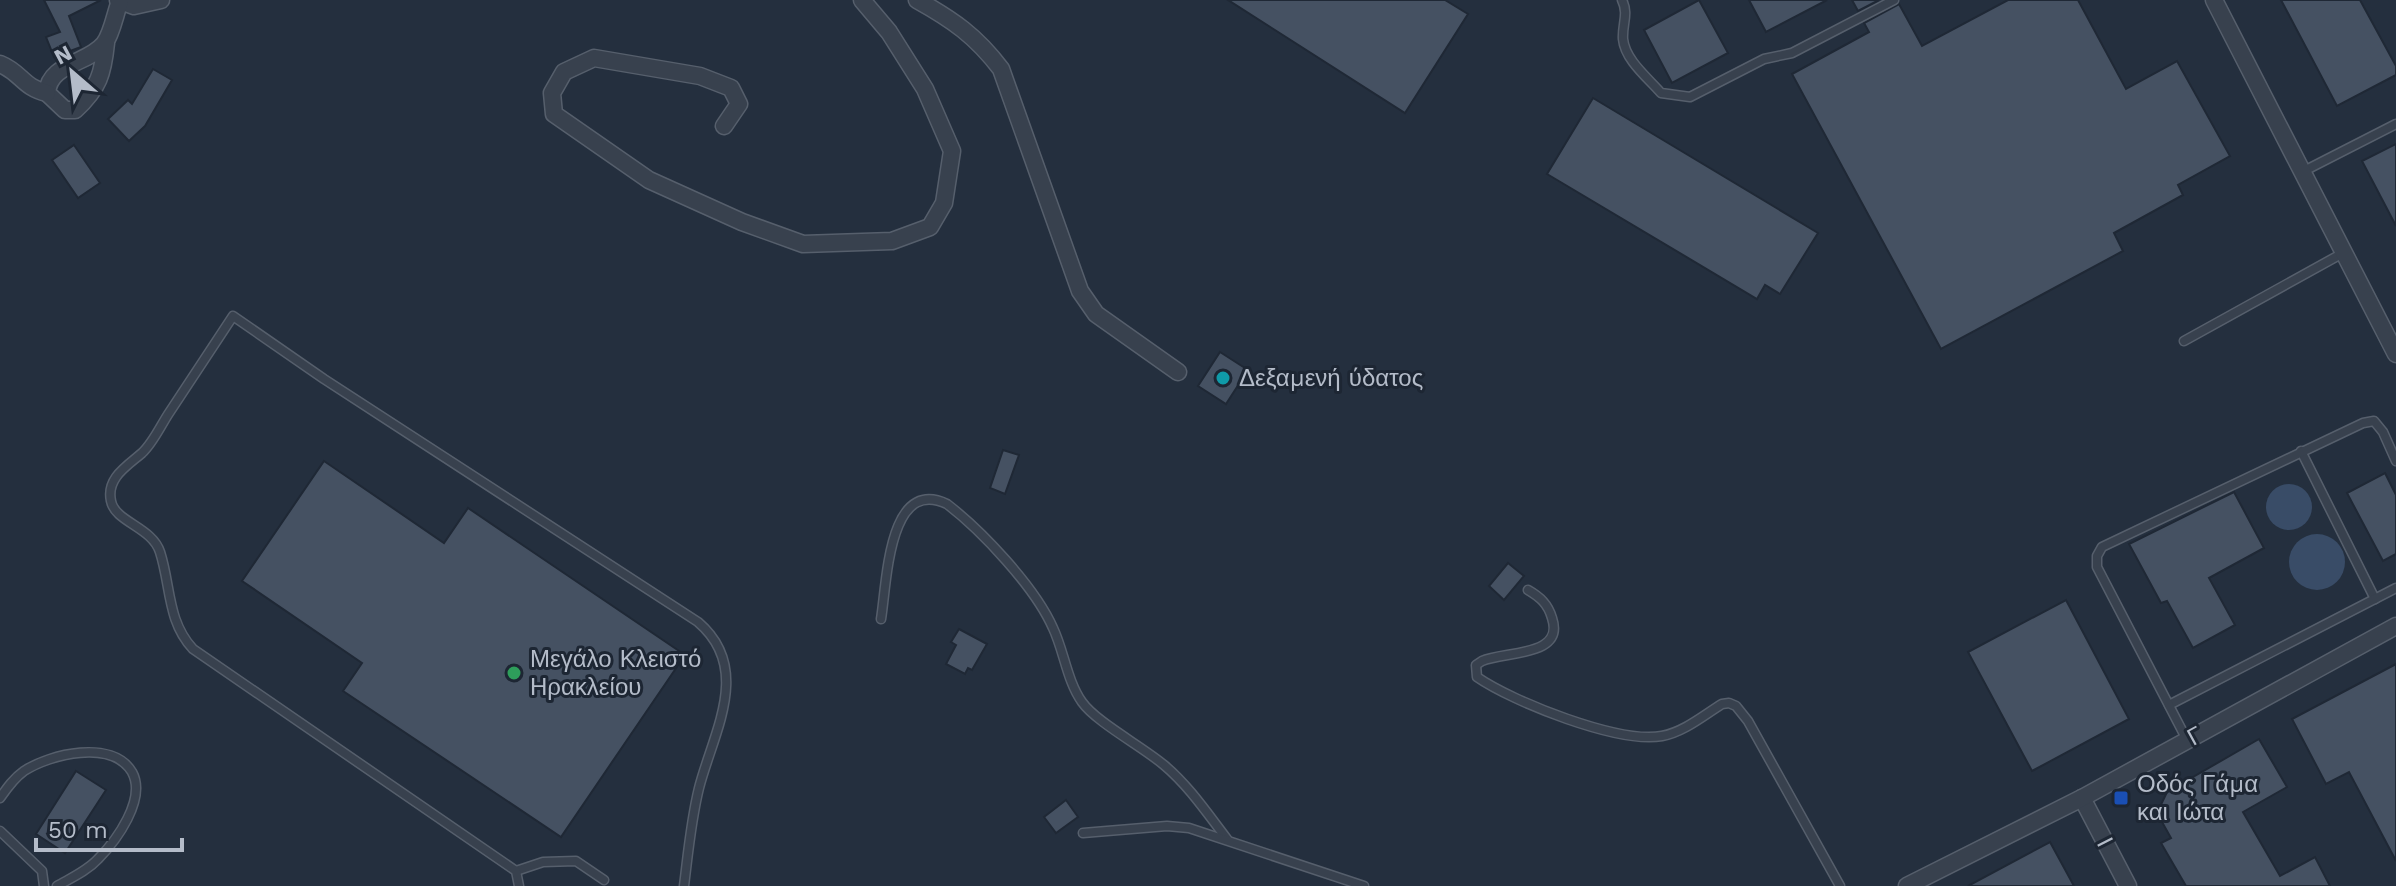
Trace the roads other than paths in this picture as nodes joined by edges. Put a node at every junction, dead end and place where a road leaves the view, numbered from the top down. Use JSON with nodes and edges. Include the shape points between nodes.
{"nodes":[{"id":1,"x":161,"y":0,"type":"edge"},
{"id":2,"x":862,"y":0,"type":"edge"},
{"id":3,"x":917,"y":0,"type":"edge"},
{"id":4,"x":1622,"y":0,"type":"edge"},
{"id":5,"x":1894,"y":0,"type":"edge"},
{"id":6,"x":2214,"y":0,"type":"edge"},
{"id":7,"x":119,"y":1,"type":"edge"},
{"id":8,"x":106,"y":43,"type":"junction"},
{"id":9,"x":0,"y":64,"type":"edge"},
{"id":10,"x":47,"y":93,"type":"junction"},
{"id":11,"x":2396,"y":124,"type":"edge"},
{"id":12,"x":724,"y":126,"type":"dead end"},
{"id":13,"x":2301,"y":172,"type":"junction"},
{"id":14,"x":2343,"y":253,"type":"junction"},
{"id":15,"x":2184,"y":341,"type":"dead end"},
{"id":16,"x":2396,"y":354,"type":"edge"},
{"id":17,"x":1178,"y":372,"type":"dead end"},
{"id":18,"x":2301,"y":451,"type":"junction"},
{"id":19,"x":2396,"y":461,"type":"edge"},
{"id":20,"x":2396,"y":588,"type":"edge"},
{"id":21,"x":1528,"y":590,"type":"dead end"},
{"id":22,"x":2375,"y":599,"type":"junction"},
{"id":23,"x":881,"y":619,"type":"dead end"},
{"id":24,"x":2396,"y":626,"type":"edge"},
{"id":25,"x":2169,"y":705,"type":"junction"},
{"id":26,"x":2187,"y":740,"type":"junction"},
{"id":27,"x":0,"y":798,"type":"edge"},
{"id":28,"x":2082,"y":798,"type":"junction"},
{"id":29,"x":0,"y":831,"type":"edge"},
{"id":30,"x":1083,"y":833,"type":"dead end"},
{"id":31,"x":1227,"y":839,"type":"junction"},
{"id":32,"x":516,"y":871,"type":"junction"},
{"id":33,"x":604,"y":880,"type":"dead end"},
{"id":34,"x":44,"y":886,"type":"edge"},
{"id":35,"x":57,"y":886,"type":"edge"},
{"id":36,"x":519,"y":886,"type":"edge"},
{"id":37,"x":684,"y":886,"type":"edge"},
{"id":38,"x":1364,"y":886,"type":"edge"},
{"id":39,"x":1840,"y":886,"type":"edge"},
{"id":40,"x":1907,"y":886,"type":"edge"},
{"id":41,"x":2128,"y":886,"type":"edge"}],
"edges":[{"from":1,"to":7,"type":"street","via":[[134,6]]},
{"from":2,"to":12,"type":"street","via":[[925,89],[952,151],[944,203],[930,227],[892,241],[803,244],[649,180],[554,114],[552,93],[564,72],[594,58],[700,76],[731,88],[739,104]]},
{"from":3,"to":17,"type":"street","via":[[953,20],[1001,69],[1080,291],[1096,314]]},
{"from":4,"to":5,"type":"lane","via":[[1627,10],[1623,40],[1632,61],[1661,93],[1690,97],[1764,59],[1792,53]]},
{"from":6,"to":13,"type":"street"},
{"from":7,"to":8,"type":"street"},
{"from":8,"to":10,"type":"street","via":[[57,72]]},
{"from":8,"to":10,"type":"street","via":[[103,72],[90,97],[75,110],[65,110]]},
{"from":9,"to":10,"type":"street","via":[[30,89]]},
{"from":11,"to":13,"type":"lane"},
{"from":13,"to":14,"type":"street"},
{"from":14,"to":15,"type":"lane"},
{"from":14,"to":16,"type":"street"},
{"from":18,"to":19,"type":"lane","via":[[2374,421]]},
{"from":18,"to":22,"type":"lane"},
{"from":18,"to":25,"type":"lane","via":[[2102,547],[2097,556],[2097,567]]},
{"from":20,"to":22,"type":"lane"},
{"from":21,"to":39,"type":"lane","via":[[1545,603],[1555,626],[1553,636],[1540,648],[1482,661],[1476,665],[1477,677],[1557,714],[1621,734],[1662,736],[1722,704],[1736,706]]},
{"from":22,"to":25,"type":"lane"},
{"from":23,"to":31,"type":"lane","via":[[902,516],[923,498],[947,504],[1036,597],[1082,702],[1175,775]]},
{"from":24,"to":26,"type":"street","name":"Γ"},
{"from":25,"to":26,"type":"lane"},
{"from":26,"to":28,"type":"street","name":"Γ"},
{"from":27,"to":35,"type":"lane","via":[[25,770],[73,753],[112,757],[134,775],[132,807],[109,846],[97,861]]},
{"from":28,"to":40,"type":"street","name":"Γ"},
{"from":28,"to":41,"type":"street","name":"Ι"},
{"from":29,"to":34,"type":"lane","via":[[42,871]]},
{"from":30,"to":31,"type":"lane","via":[[1167,826]]},
{"from":31,"to":38,"type":"lane"},
{"from":32,"to":33,"type":"lane","via":[[543,862],[576,861]]},
{"from":32,"to":36,"type":"lane"},
{"from":32,"to":37,"type":"lane","via":[[193,649],[173,614],[156,544],[150,534],[115,511],[112,487],[118,473],[143,452],[233,316],[698,622],[714,638],[726,696],[696,803]]}]}
